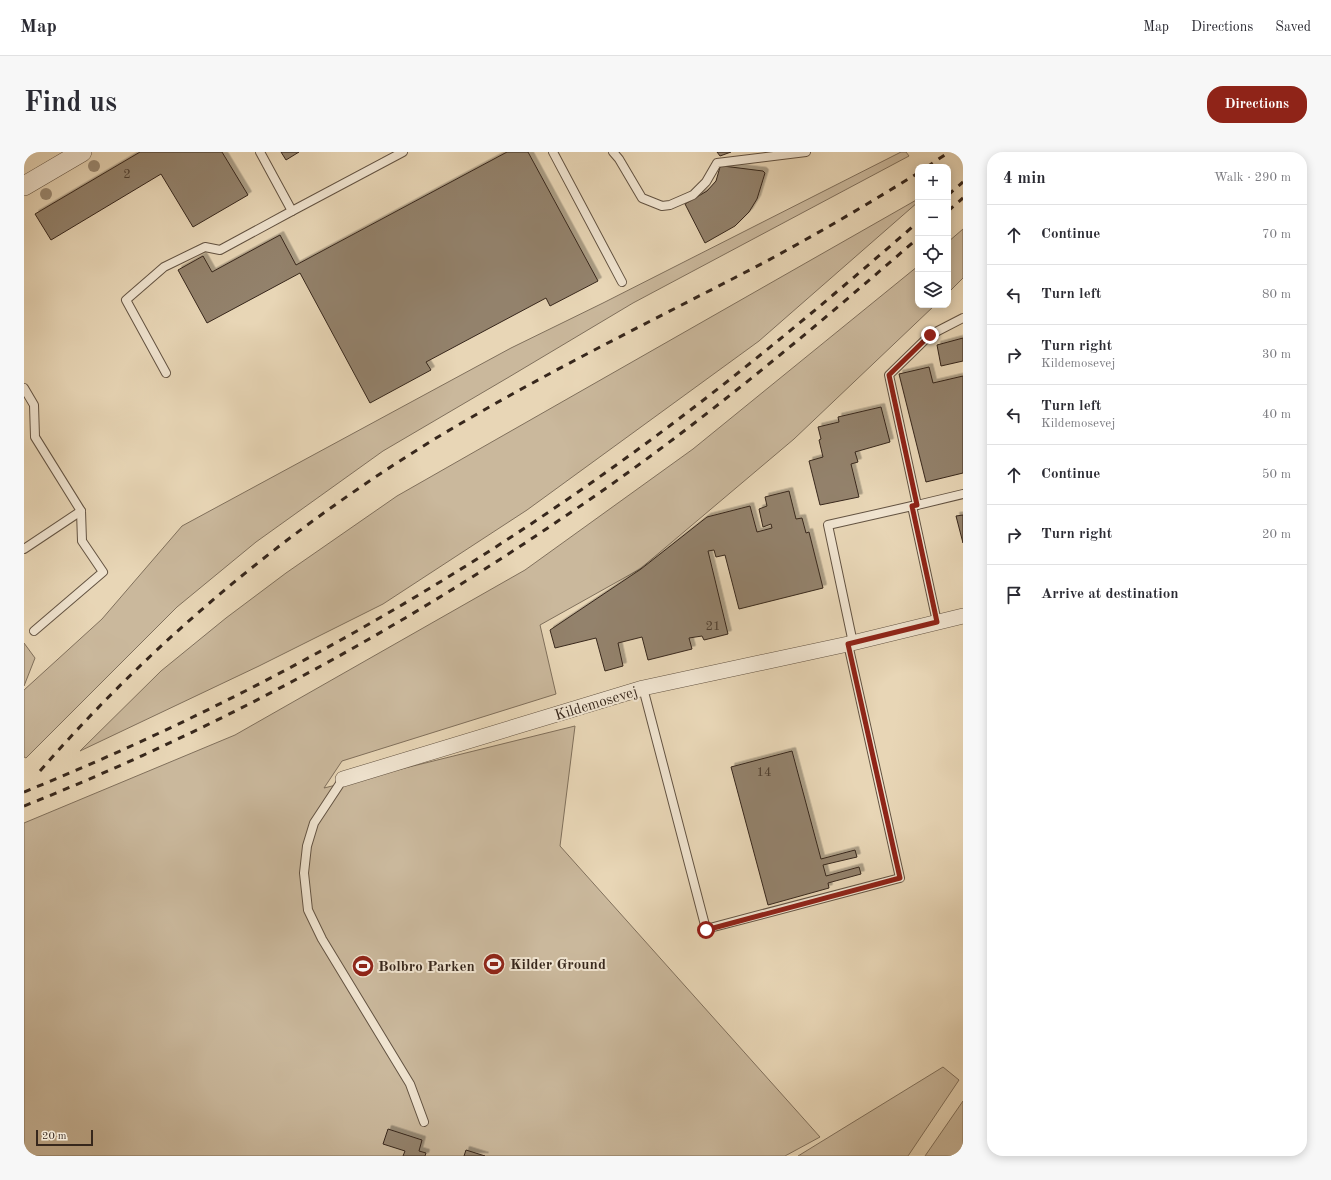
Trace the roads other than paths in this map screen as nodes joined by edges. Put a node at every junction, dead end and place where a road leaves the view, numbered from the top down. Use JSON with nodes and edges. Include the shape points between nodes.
{"nodes":[{"id":1,"x":82,"y":152,"type":"edge"},
{"id":2,"x":260,"y":152,"type":"edge"},
{"id":3,"x":403,"y":152,"type":"edge"},
{"id":4,"x":553,"y":152,"type":"edge"},
{"id":5,"x":613,"y":152,"type":"edge"},
{"id":6,"x":806,"y":152,"type":"edge"},
{"id":7,"x":24,"y":186,"type":"edge"},
{"id":8,"x":292,"y":211,"type":"junction"},
{"id":9,"x":622,"y":282,"type":"dead end"},
{"id":10,"x":963,"y":318,"type":"edge"},
{"id":11,"x":166,"y":373,"type":"dead end"},
{"id":12,"x":24,"y":388,"type":"edge"},
{"id":13,"x":963,"y":494,"type":"edge"},
{"id":14,"x":914,"y":506,"type":"junction"},
{"id":15,"x":81,"y":511,"type":"junction"},
{"id":16,"x":24,"y":549,"type":"edge"},
{"id":17,"x":963,"y":616,"type":"edge"},
{"id":18,"x":937,"y":622,"type":"junction"},
{"id":19,"x":34,"y":631,"type":"dead end"},
{"id":20,"x":851,"y":643,"type":"junction"},
{"id":21,"x":643,"y":688,"type":"junction"},
{"id":22,"x":343,"y":779,"type":"joint"},
{"id":23,"x":424,"y":1122,"type":"dead end"}],
"edges":[{"from":1,"to":7,"type":"street"},
{"from":2,"to":8,"type":"lane"},
{"from":3,"to":8,"type":"lane"},
{"from":4,"to":9,"type":"lane"},
{"from":5,"to":6,"type":"lane","via":[[642,198],[662,206],[693,195],[706,182],[717,163]]},
{"from":8,"to":11,"type":"lane","via":[[220,250],[205,247],[164,267],[126,300]]},
{"from":10,"to":14,"type":"lane","via":[[930,335],[889,375]]},
{"from":12,"to":15,"type":"lane","via":[[34,405],[35,437]]},
{"from":13,"to":14,"type":"lane"},
{"from":14,"to":18,"type":"lane"},
{"from":14,"to":20,"type":"lane","via":[[828,525]]},
{"from":15,"to":16,"type":"lane"},
{"from":15,"to":19,"type":"lane","via":[[82,541],[103,572]]},
{"from":17,"to":18,"type":"street","name":"Kildemosevej"},
{"from":18,"to":20,"type":"street","name":"Kildemosevej"},
{"from":20,"to":21,"type":"street","name":"Kildemosevej"},
{"from":20,"to":21,"type":"lane","via":[[900,878],[706,930]]},
{"from":21,"to":22,"type":"street","name":"Kildemosevej"},
{"from":22,"to":23,"type":"lane","via":[[314,823],[307,846],[304,873],[308,910],[322,938],[410,1084]]}]}
